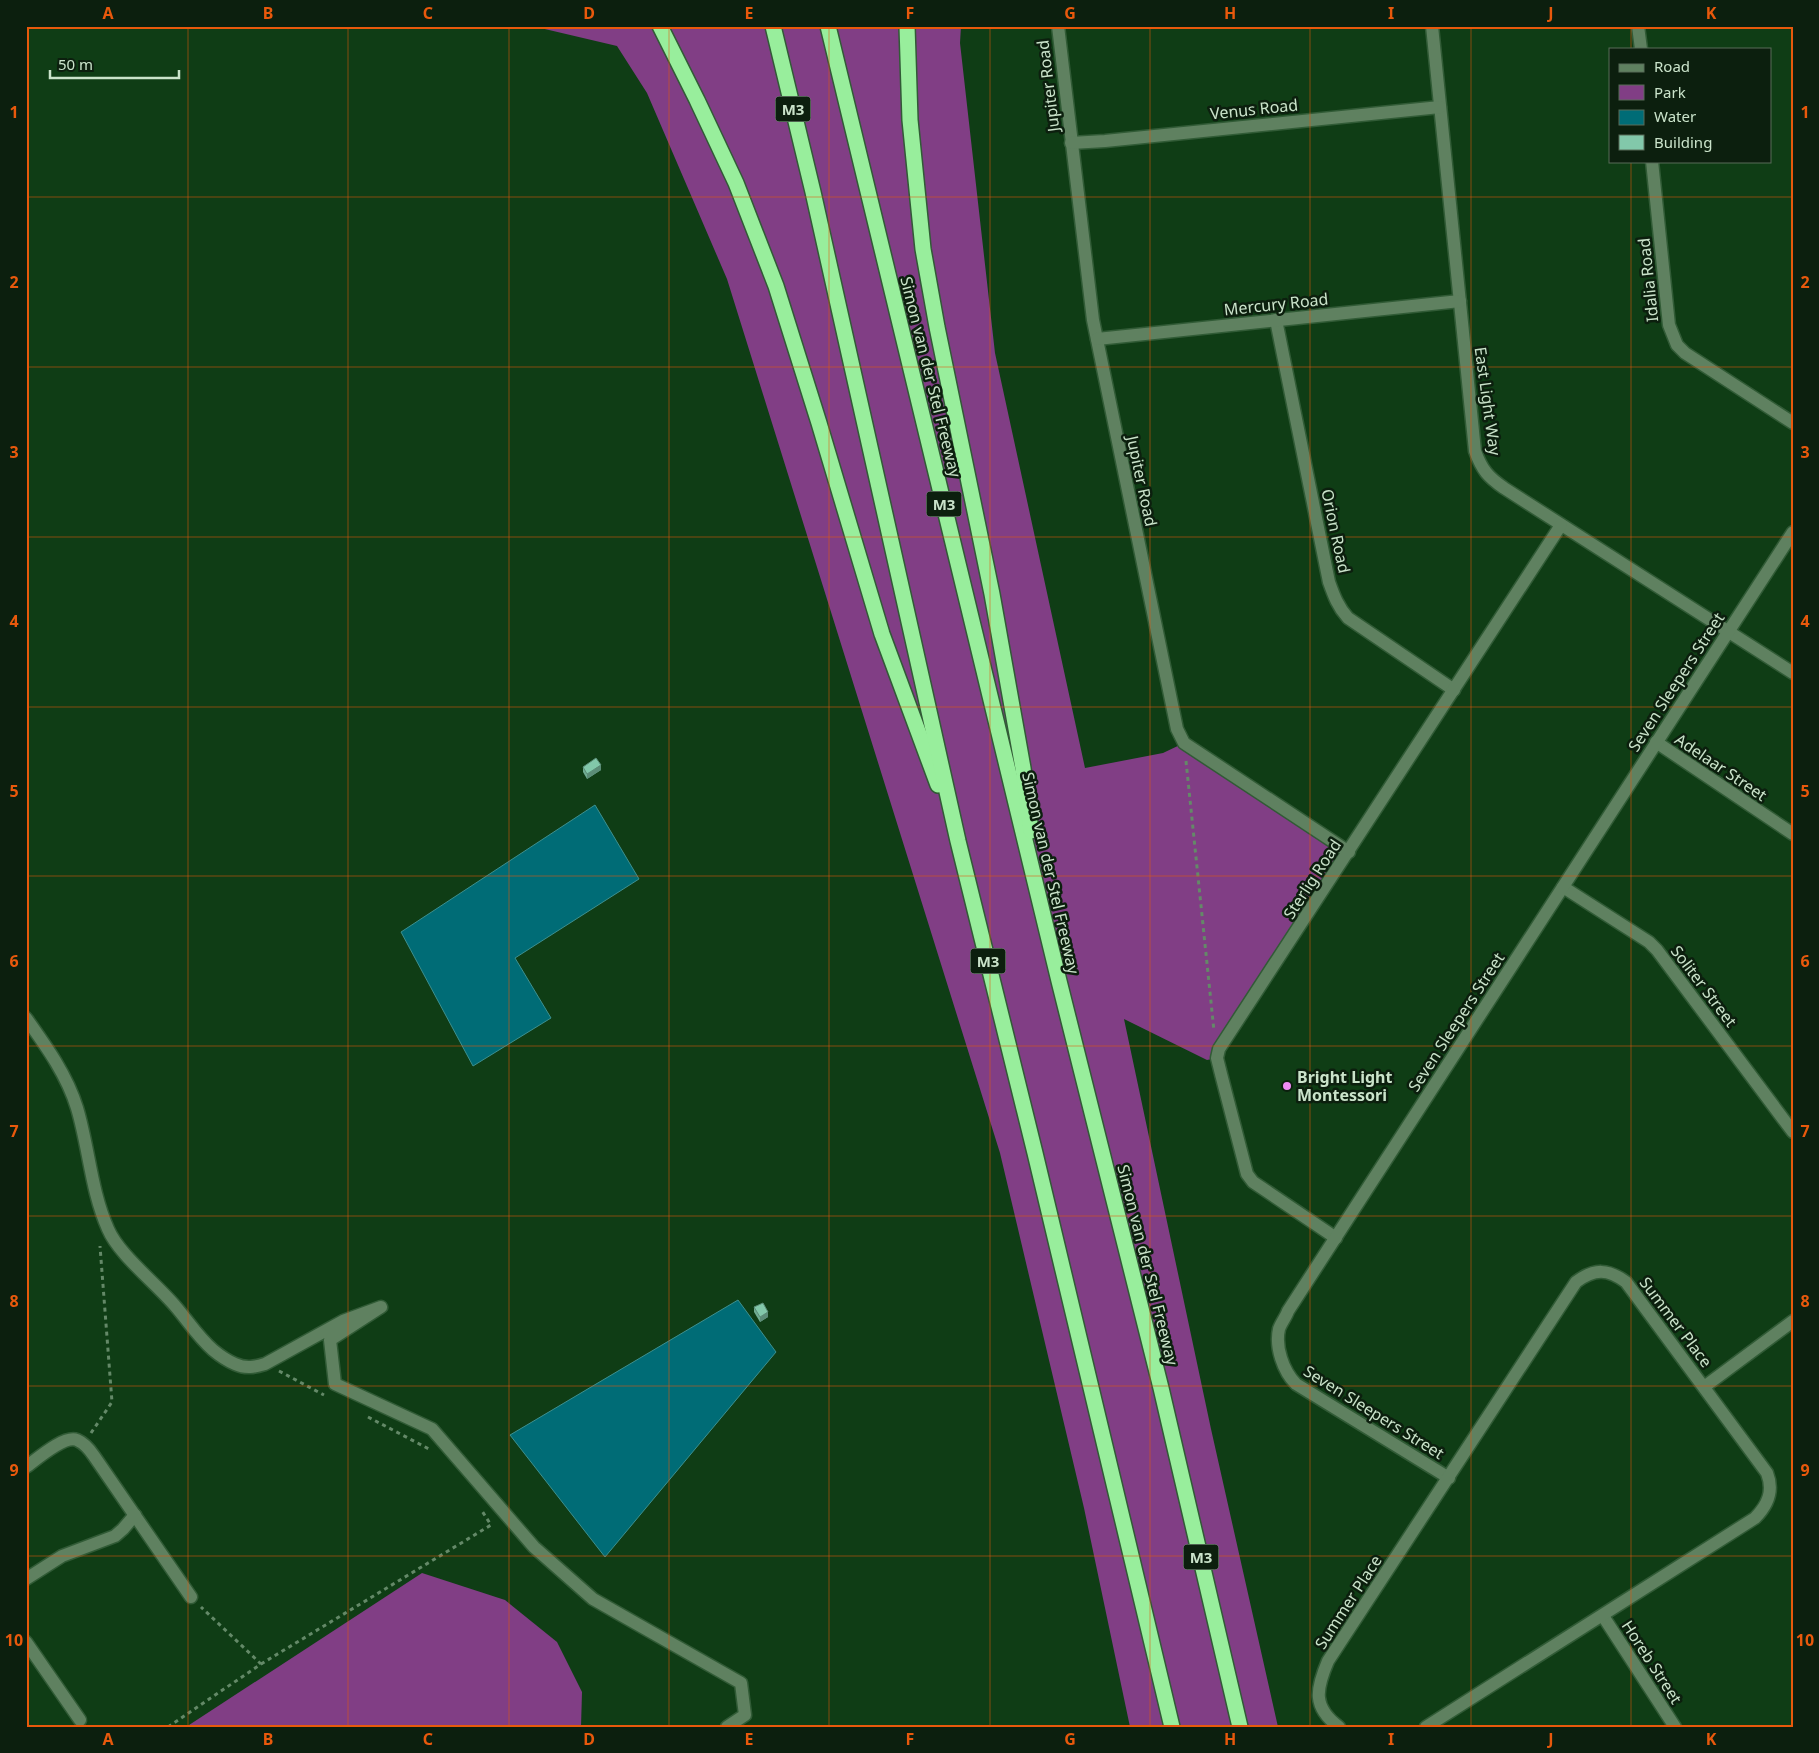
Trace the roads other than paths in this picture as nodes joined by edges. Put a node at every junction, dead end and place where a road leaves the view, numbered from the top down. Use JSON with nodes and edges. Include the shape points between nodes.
{"nodes":[{"id":1,"x":660,"y":26,"type":"edge"},
{"id":2,"x":773,"y":26,"type":"edge"},
{"id":3,"x":828,"y":26,"type":"edge"},
{"id":4,"x":907,"y":26,"type":"edge"},
{"id":5,"x":1058,"y":26,"type":"edge"},
{"id":6,"x":1432,"y":26,"type":"edge"},
{"id":7,"x":1638,"y":26,"type":"edge"},
{"id":8,"x":1641,"y":48,"type":"edge"},
{"id":9,"x":1440,"y":107,"type":"junction"},
{"id":10,"x":1072,"y":143,"type":"junction"},
{"id":11,"x":1652,"y":162,"type":"edge"},
{"id":12,"x":1460,"y":301,"type":"junction"},
{"id":13,"x":1276,"y":320,"type":"junction"},
{"id":14,"x":1096,"y":339,"type":"junction"},
{"id":15,"x":1793,"y":423,"type":"edge"},
{"id":16,"x":1561,"y":526,"type":"junction"},
{"id":17,"x":1793,"y":532,"type":"edge"},
{"id":18,"x":1729,"y":631,"type":"junction"},
{"id":19,"x":1793,"y":673,"type":"edge"},
{"id":20,"x":1454,"y":690,"type":"junction"},
{"id":21,"x":1656,"y":742,"type":"junction"},
{"id":22,"x":1793,"y":834,"type":"edge"},
{"id":23,"x":958,"y":840,"type":"junction"},
{"id":24,"x":1349,"y":852,"type":"junction"},
{"id":25,"x":1028,"y":854,"type":"junction"},
{"id":26,"x":1563,"y":887,"type":"junction"},
{"id":27,"x":26,"y":1018,"type":"edge"},
{"id":28,"x":1793,"y":1132,"type":"edge"},
{"id":29,"x":1336,"y":1238,"type":"junction"},
{"id":30,"x":1793,"y":1321,"type":"edge"},
{"id":31,"x":1704,"y":1387,"type":"junction"},
{"id":32,"x":26,"y":1467,"type":"edge"},
{"id":33,"x":1449,"y":1478,"type":"junction"},
{"id":34,"x":134,"y":1515,"type":"junction"},
{"id":35,"x":26,"y":1579,"type":"edge"},
{"id":36,"x":191,"y":1597,"type":"road end"},
{"id":37,"x":1603,"y":1616,"type":"junction"},
{"id":38,"x":26,"y":1642,"type":"edge"},
{"id":39,"x":80,"y":1720,"type":"dead end"},
{"id":40,"x":727,"y":1727,"type":"edge"},
{"id":41,"x":1172,"y":1727,"type":"edge"},
{"id":42,"x":1240,"y":1727,"type":"edge"},
{"id":43,"x":1339,"y":1727,"type":"edge"},
{"id":44,"x":1426,"y":1727,"type":"edge"},
{"id":45,"x":1675,"y":1727,"type":"edge"}],
"edges":[{"from":1,"to":23,"type":"highway","via":[[736,183],[776,286],[882,634]]},
{"from":2,"to":23,"type":"highway","number":"M3"},
{"from":3,"to":25,"type":"highway","name":"Simon van der Stel Freeway","number":"M3"},
{"from":4,"to":25,"type":"highway","via":[[910,120],[923,249],[1023,768],[1031,824]]},
{"from":5,"to":10,"type":"street","name":"Jupiter Road"},
{"from":6,"to":9,"type":"street","name":"East Light Way"},
{"from":7,"to":8,"type":"street"},
{"from":9,"to":10,"type":"street","name":"Venus Road"},
{"from":9,"to":12,"type":"street","name":"East Light Way"},
{"from":10,"to":14,"type":"street","name":"Jupiter Road"},
{"from":11,"to":15,"type":"street","name":"Idalia Road","via":[[1668,325],[1677,345]]},
{"from":12,"to":13,"type":"street","name":"Mercury Road"},
{"from":12,"to":16,"type":"street","name":"East Light Way","via":[[1475,451],[1480,465],[1494,481]]},
{"from":13,"to":14,"type":"street","name":"Mercury Road"},
{"from":13,"to":20,"type":"street","name":"Orion Road","via":[[1334,598],[1348,618]]},
{"from":14,"to":24,"type":"street","name":"Jupiter Road","via":[[1177,729],[1184,743]]},
{"from":16,"to":18,"type":"street","name":"East Light Way"},
{"from":16,"to":20,"type":"street","name":"Sterlig Road"},
{"from":17,"to":18,"type":"street","name":"Seven Sleepers Street"},
{"from":18,"to":19,"type":"street","name":"East Light Way"},
{"from":18,"to":21,"type":"street","name":"Seven Sleepers Street"},
{"from":20,"to":24,"type":"street","name":"Sterlig Road"},
{"from":21,"to":22,"type":"street","name":"Adelaar Street"},
{"from":21,"to":26,"type":"street","name":"Seven Sleepers Street"},
{"from":23,"to":41,"type":"highway","number":"M3"},
{"from":24,"to":29,"type":"street","name":"Sterlig Road","via":[[1219,1049],[1217,1058],[1248,1174],[1262,1188]]},
{"from":25,"to":42,"type":"highway","name":"Simon van der Stel Freeway","number":"M3","via":[[1161,1388]]},
{"from":26,"to":28,"type":"street","name":"Soliter Street","via":[[1657,950]]},
{"from":26,"to":29,"type":"street","name":"Seven Sleepers Street"},
{"from":27,"to":40,"type":"street","via":[[70,1089],[97,1200],[108,1231],[200,1337],[214,1350],[246,1368],[265,1364],[343,1321],[381,1307],[330,1340],[335,1384],[432,1429],[534,1547],[594,1599],[741,1683],[745,1715]]},
{"from":29,"to":33,"type":"street","name":"Seven Sleepers Street","via":[[1279,1329],[1279,1345],[1288,1376]]},
{"from":30,"to":31,"type":"street"},
{"from":31,"to":33,"type":"street","name":"Summer Place","via":[[1626,1282],[1608,1272],[1585,1275],[1576,1282]]},
{"from":31,"to":37,"type":"street","name":"Summer Place","via":[[1767,1473],[1769,1500],[1755,1518]]},
{"from":32,"to":34,"type":"street","via":[[61,1442],[74,1439],[94,1456]]},
{"from":33,"to":43,"type":"street","name":"Summer Place","via":[[1328,1661],[1318,1690],[1320,1707]]},
{"from":34,"to":35,"type":"street","via":[[115,1536],[62,1556]]},
{"from":34,"to":36,"type":"street"},
{"from":37,"to":44,"type":"street","name":"Summer Place"},
{"from":37,"to":45,"type":"street","name":"Horeb Street"},
{"from":38,"to":39,"type":"street"}]}
